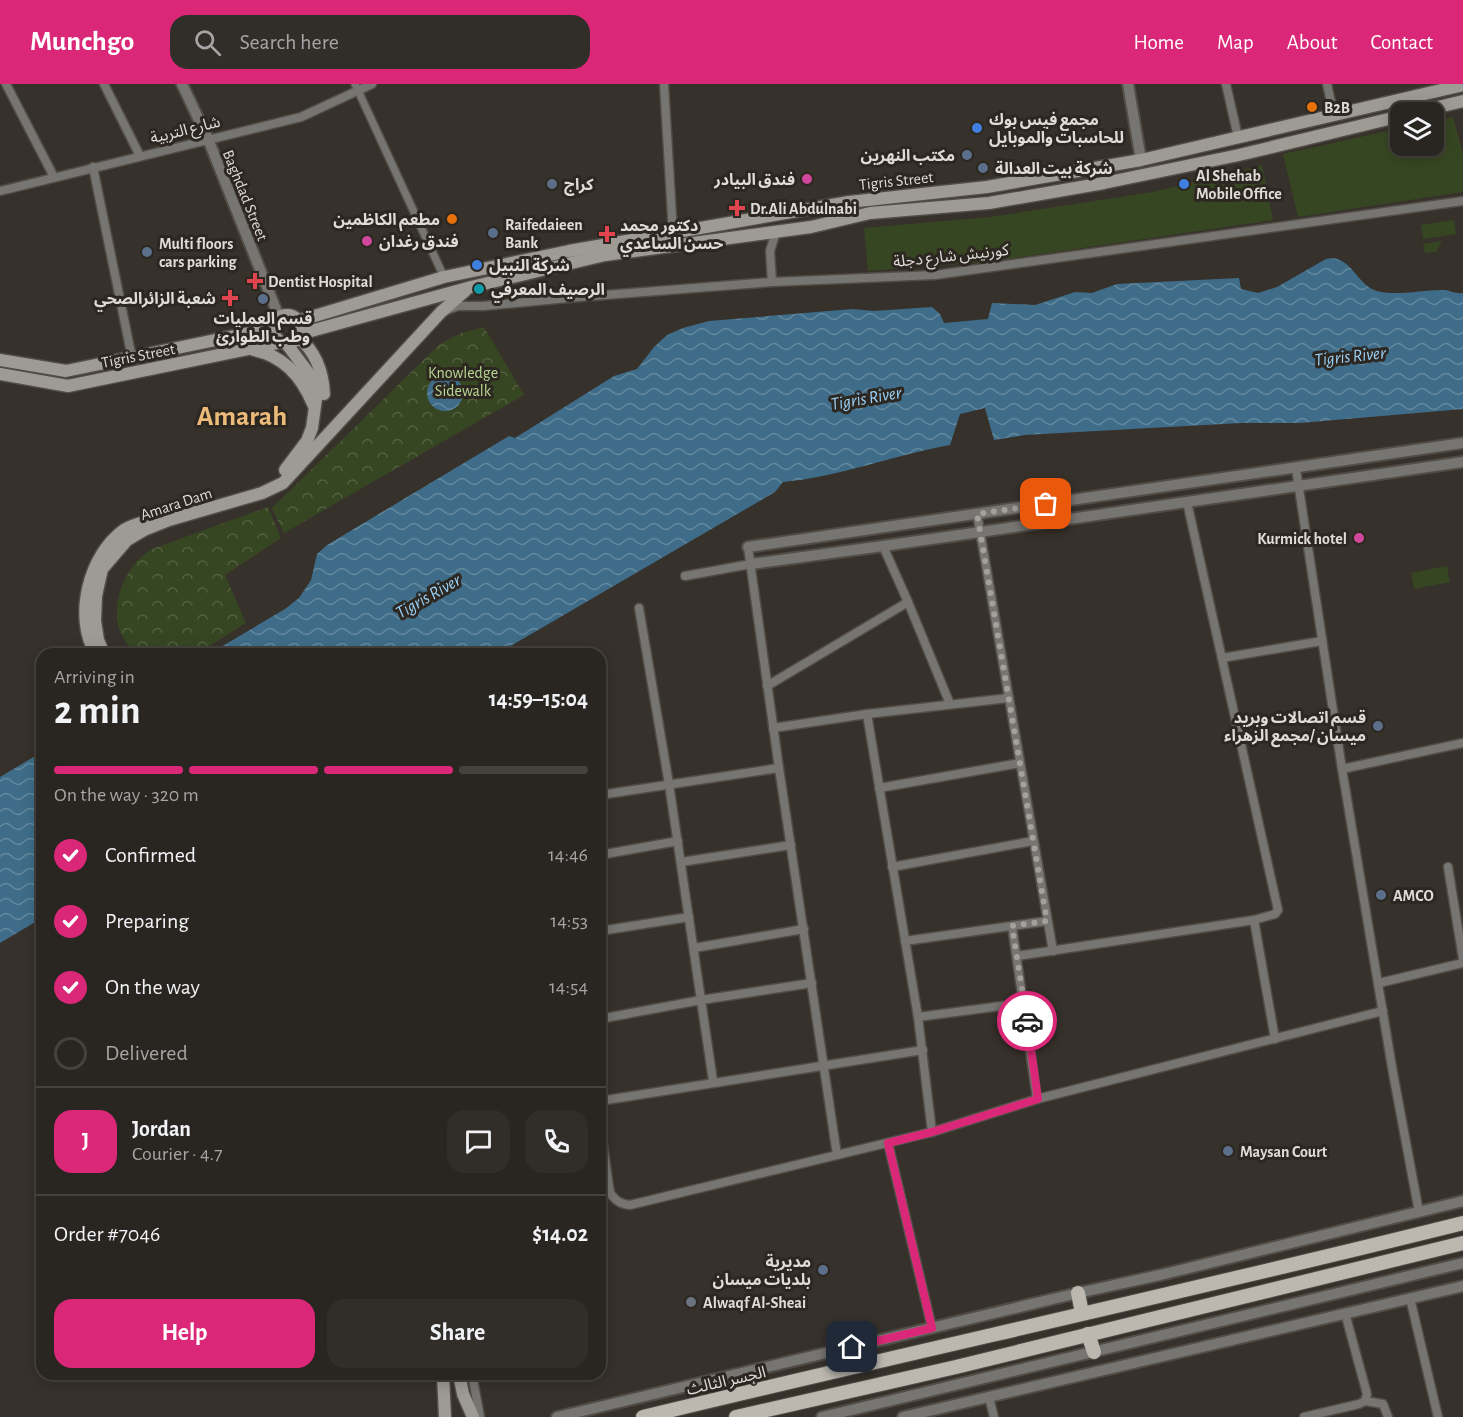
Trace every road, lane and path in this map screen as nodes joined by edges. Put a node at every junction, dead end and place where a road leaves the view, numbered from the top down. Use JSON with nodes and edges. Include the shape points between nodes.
{"nodes":[{"id":1,"x":6,"y":84,"type":"edge"},
{"id":2,"x":104,"y":84,"type":"edge"},
{"id":3,"x":182,"y":84,"type":"edge"},
{"id":4,"x":372,"y":84,"type":"edge"},
{"id":5,"x":664,"y":84,"type":"edge"},
{"id":6,"x":1128,"y":84,"type":"edge"},
{"id":7,"x":1226,"y":84,"type":"edge"},
{"id":8,"x":1327,"y":84,"type":"edge"},
{"id":9,"x":1463,"y":85,"type":"edge"},
{"id":10,"x":356,"y":88,"type":"edge"},
{"id":11,"x":1421,"y":89,"type":"edge"},
{"id":12,"x":1463,"y":101,"type":"edge"},
{"id":13,"x":1444,"y":106,"type":"edge"},
{"id":14,"x":1334,"y":116,"type":"junction"},
{"id":15,"x":1390,"y":119,"type":"edge"},
{"id":16,"x":1238,"y":137,"type":"junction"},
{"id":17,"x":208,"y":139,"type":"junction"},
{"id":18,"x":140,"y":156,"type":"junction"},
{"id":19,"x":1141,"y":159,"type":"junction"},
{"id":20,"x":93,"y":167,"type":"junction"},
{"id":21,"x":54,"y":177,"type":"junction"},
{"id":22,"x":0,"y":191,"type":"edge"},
{"id":23,"x":1463,"y":201,"type":"edge"},
{"id":24,"x":776,"y":232,"type":"junction"},
{"id":25,"x":673,"y":233,"type":"junction"},
{"id":26,"x":444,"y":277,"type":"junction"},
{"id":27,"x":772,"y":282,"type":"junction"},
{"id":28,"x":471,"y":287,"type":"junction"},
{"id":29,"x":441,"y":312,"type":"junction"},
{"id":30,"x":276,"y":322,"type":"junction"},
{"id":31,"x":293,"y":335,"type":"junction"},
{"id":32,"x":250,"y":349,"type":"junction"},
{"id":33,"x":132,"y":357,"type":"junction"},
{"id":34,"x":0,"y":360,"type":"edge"},
{"id":35,"x":0,"y":374,"type":"edge"},
{"id":36,"x":315,"y":410,"type":"junction"},
{"id":37,"x":1463,"y":443,"type":"edge"},
{"id":38,"x":307,"y":451,"type":"junction"},
{"id":39,"x":1463,"y":462,"type":"edge"},
{"id":40,"x":1296,"y":469,"type":"junction"},
{"id":41,"x":1300,"y":487,"type":"junction"},
{"id":42,"x":1187,"y":502,"type":"junction"},
{"id":43,"x":977,"y":514,"type":"junction"},
{"id":44,"x":980,"y":532,"type":"junction"},
{"id":45,"x":884,"y":546,"type":"junction"},
{"id":46,"x":748,"y":548,"type":"joint"},
{"id":47,"x":751,"y":564,"type":"junction"},
{"id":48,"x":685,"y":576,"type":"dead end"},
{"id":49,"x":908,"y":602,"type":"junction"},
{"id":50,"x":639,"y":608,"type":"dead end"},
{"id":51,"x":1322,"y":641,"type":"junction"},
{"id":52,"x":93,"y":648,"type":"edge"},
{"id":53,"x":101,"y":648,"type":"edge"},
{"id":54,"x":1222,"y":658,"type":"junction"},
{"id":55,"x":767,"y":686,"type":"junction"},
{"id":56,"x":1009,"y":698,"type":"junction"},
{"id":57,"x":950,"y":704,"type":"junction"},
{"id":58,"x":867,"y":714,"type":"junction"},
{"id":59,"x":773,"y":728,"type":"junction"},
{"id":60,"x":1463,"y":743,"type":"edge"},
{"id":61,"x":1020,"y":763,"type":"junction"},
{"id":62,"x":778,"y":768,"type":"junction"},
{"id":63,"x":1342,"y":770,"type":"junction"},
{"id":64,"x":669,"y":784,"type":"junction"},
{"id":65,"x":879,"y":788,"type":"junction"},
{"id":66,"x":606,"y":794,"type":"edge"},
{"id":67,"x":678,"y":841,"type":"junction"},
{"id":68,"x":1033,"y":842,"type":"junction"},
{"id":69,"x":791,"y":845,"type":"junction"},
{"id":70,"x":606,"y":854,"type":"edge"},
{"id":71,"x":681,"y":862,"type":"junction"},
{"id":72,"x":892,"y":867,"type":"junction"},
{"id":73,"x":1448,"y":867,"type":"dead end"},
{"id":74,"x":689,"y":917,"type":"junction"},
{"id":75,"x":1254,"y":920,"type":"junction"},
{"id":76,"x":1047,"y":921,"type":"junction"},
{"id":77,"x":1012,"y":926,"type":"junction"},
{"id":78,"x":804,"y":929,"type":"junction"},
{"id":79,"x":606,"y":930,"type":"edge"},
{"id":80,"x":905,"y":940,"type":"junction"},
{"id":81,"x":694,"y":948,"type":"junction"},
{"id":82,"x":1053,"y":951,"type":"junction"},
{"id":83,"x":1017,"y":956,"type":"junction"},
{"id":84,"x":1463,"y":961,"type":"edge"},
{"id":85,"x":812,"y":982,"type":"junction"},
{"id":86,"x":1378,"y":983,"type":"junction"},
{"id":87,"x":701,"y":1000,"type":"junction"},
{"id":88,"x":1024,"y":1003,"type":"junction"},
{"id":89,"x":1383,"y":1011,"type":"junction"},
{"id":90,"x":918,"y":1017,"type":"junction"},
{"id":91,"x":606,"y":1018,"type":"edge"},
{"id":92,"x":1275,"y":1039,"type":"junction"},
{"id":93,"x":922,"y":1050,"type":"junction"},
{"id":94,"x":824,"y":1065,"type":"junction"},
{"id":95,"x":713,"y":1082,"type":"junction"},
{"id":96,"x":1038,"y":1099,"type":"junction"},
{"id":97,"x":606,"y":1100,"type":"edge"},
{"id":98,"x":932,"y":1132,"type":"junction"},
{"id":99,"x":888,"y":1143,"type":"junction"},
{"id":100,"x":837,"y":1155,"type":"junction"},
{"id":101,"x":606,"y":1166,"type":"edge"},
{"id":102,"x":1463,"y":1201,"type":"edge"},
{"id":103,"x":1419,"y":1212,"type":"junction"},
{"id":104,"x":1463,"y":1223,"type":"edge"},
{"id":105,"x":1463,"y":1243,"type":"edge"},
{"id":106,"x":1463,"y":1263,"type":"edge"},
{"id":107,"x":1463,"y":1286,"type":"edge"},
{"id":108,"x":1078,"y":1293,"type":"junction"},
{"id":109,"x":1410,"y":1298,"type":"junction"},
{"id":110,"x":1082,"y":1313,"type":"junction"},
{"id":111,"x":1346,"y":1313,"type":"junction"},
{"id":112,"x":932,"y":1328,"type":"junction"},
{"id":113,"x":1088,"y":1334,"type":"junction"},
{"id":114,"x":1094,"y":1352,"type":"junction"},
{"id":115,"x":443,"y":1380,"type":"edge"},
{"id":116,"x":460,"y":1380,"type":"edge"},
{"id":117,"x":473,"y":1380,"type":"edge"},
{"id":118,"x":937,"y":1390,"type":"junction"},
{"id":119,"x":989,"y":1397,"type":"junction"},
{"id":120,"x":1365,"y":1401,"type":"junction"},
{"id":121,"x":941,"y":1408,"type":"junction"},
{"id":122,"x":588,"y":1410,"type":"junction"},
{"id":123,"x":446,"y":1417,"type":"edge"},
{"id":124,"x":473,"y":1417,"type":"edge"},
{"id":125,"x":480,"y":1417,"type":"edge"},
{"id":126,"x":557,"y":1417,"type":"edge"},
{"id":127,"x":569,"y":1417,"type":"edge"},
{"id":128,"x":643,"y":1417,"type":"edge"},
{"id":129,"x":736,"y":1417,"type":"edge"},
{"id":130,"x":822,"y":1417,"type":"edge"},
{"id":131,"x":903,"y":1417,"type":"edge"},
{"id":132,"x":994,"y":1417,"type":"edge"},
{"id":133,"x":1304,"y":1417,"type":"edge"},
{"id":134,"x":1388,"y":1417,"type":"edge"},
{"id":135,"x":1438,"y":1417,"type":"edge"}],
"edges":[{"from":1,"to":21,"type":"street"},
{"from":2,"to":18,"type":"street"},
{"from":3,"to":17,"type":"street","name":"Baghdad Street"},
{"from":4,"to":10,"type":"street","name":"شارع التربية"},
{"from":5,"to":25,"type":"street"},
{"from":6,"to":19,"type":"street"},
{"from":7,"to":16,"type":"street"},
{"from":8,"to":14,"type":"street"},
{"from":9,"to":11,"type":"main road","name":"Tigris Street"},
{"from":10,"to":17,"type":"street","name":"شارع التربية","via":[[301,117]]},
{"from":10,"to":26,"type":"street"},
{"from":11,"to":14,"type":"main road","name":"Tigris Street"},
{"from":12,"to":13,"type":"main road"},
{"from":14,"to":16,"type":"main road","name":"Tigris Street"},
{"from":15,"to":24,"type":"main road","name":"Tigris Street","via":[[1104,183],[988,203],[870,213]]},
{"from":16,"to":19,"type":"main road","name":"Tigris Street"},
{"from":17,"to":18,"type":"street","name":"شارع التربية"},
{"from":17,"to":30,"type":"street","name":"Baghdad Street"},
{"from":18,"to":20,"type":"street","name":"شارع التربية"},
{"from":19,"to":25,"type":"main road","name":"Tigris Street","via":[[987,187],[849,202]]},
{"from":20,"to":21,"type":"street","name":"شارع التربية"},
{"from":20,"to":33,"type":"street"},
{"from":21,"to":22,"type":"street","name":"شارع التربية"},
{"from":23,"to":27,"type":"street","name":"كورنيش شارع دجلة","via":[[934,275]]},
{"from":24,"to":27,"type":"street","via":[[770,251]]},
{"from":24,"to":28,"type":"main road","name":"Tigris Street","via":[[605,255]]},
{"from":25,"to":26,"type":"main road","name":"Tigris Street"},
{"from":26,"to":31,"type":"main road","name":"Tigris Street"},
{"from":27,"to":29,"type":"street","name":"كورنيش شارع دجلة","via":[[458,306]]},
{"from":28,"to":29,"type":"main road"},
{"from":28,"to":31,"type":"main road","name":"Tigris Street"},
{"from":29,"to":38,"type":"main road"},
{"from":30,"to":31,"type":"main road","via":[[275,336]]},
{"from":30,"to":31,"type":"main road","via":[[292,316]]},
{"from":30,"to":33,"type":"main road","name":"Tigris Street"},
{"from":31,"to":32,"type":"main road","name":"Tigris Street"},
{"from":31,"to":36,"type":"main road","via":[[316,389]]},
{"from":31,"to":38,"type":"main road","via":[[315,356],[323,387],[320,432]]},
{"from":32,"to":35,"type":"main road","name":"Tigris Street","via":[[68,386]]},
{"from":32,"to":36,"type":"main road","via":[[268,354],[290,368],[306,388]]},
{"from":33,"to":34,"type":"main road","name":"Tigris Street","via":[[66,371]]},
{"from":36,"to":38,"type":"main road"},
{"from":37,"to":40,"type":"street"},
{"from":38,"to":52,"type":"main road","via":[[280,475],[258,486],[124,530],[95,565],[88,589],[88,633]]},
{"from":38,"to":53,"type":"main road","name":"Amara Dam","via":[[283,483],[262,493],[169,520],[127,540],[102,569],[95,621]]},
{"from":39,"to":41,"type":"street"},
{"from":40,"to":41,"type":"street"},
{"from":40,"to":43,"type":"street"},
{"from":41,"to":42,"type":"street"},
{"from":41,"to":51,"type":"street"},
{"from":42,"to":44,"type":"street"},
{"from":42,"to":54,"type":"street"},
{"from":43,"to":44,"type":"street"},
{"from":43,"to":46,"type":"street"},
{"from":44,"to":45,"type":"street"},
{"from":44,"to":56,"type":"street"},
{"from":45,"to":47,"type":"street"},
{"from":45,"to":49,"type":"street"},
{"from":46,"to":47,"type":"street"},
{"from":47,"to":48,"type":"street"},
{"from":47,"to":55,"type":"street"},
{"from":49,"to":55,"type":"street"},
{"from":49,"to":57,"type":"street"},
{"from":50,"to":64,"type":"street"},
{"from":51,"to":54,"type":"street"},
{"from":51,"to":63,"type":"street"},
{"from":54,"to":75,"type":"street","via":[[1278,910]]},
{"from":55,"to":59,"type":"street"},
{"from":56,"to":57,"type":"street"},
{"from":56,"to":61,"type":"street"},
{"from":57,"to":58,"type":"street"},
{"from":58,"to":59,"type":"street"},
{"from":58,"to":65,"type":"street"},
{"from":59,"to":62,"type":"street"},
{"from":60,"to":63,"type":"street"},
{"from":61,"to":65,"type":"street"},
{"from":61,"to":68,"type":"street"},
{"from":62,"to":64,"type":"street"},
{"from":62,"to":69,"type":"street"},
{"from":63,"to":86,"type":"street"},
{"from":64,"to":66,"type":"street"},
{"from":64,"to":67,"type":"street"},
{"from":65,"to":72,"type":"street"},
{"from":67,"to":70,"type":"street"},
{"from":67,"to":71,"type":"street"},
{"from":68,"to":72,"type":"street"},
{"from":68,"to":76,"type":"street"},
{"from":69,"to":71,"type":"street"},
{"from":69,"to":78,"type":"street"},
{"from":71,"to":74,"type":"street"},
{"from":72,"to":80,"type":"street"},
{"from":73,"to":84,"type":"street"},
{"from":74,"to":79,"type":"street"},
{"from":74,"to":81,"type":"street"},
{"from":75,"to":82,"type":"street"},
{"from":75,"to":92,"type":"street"},
{"from":76,"to":77,"type":"street"},
{"from":76,"to":82,"type":"street"},
{"from":77,"to":80,"type":"street"},
{"from":77,"to":83,"type":"street"},
{"from":78,"to":81,"type":"street"},
{"from":78,"to":85,"type":"street"},
{"from":80,"to":90,"type":"street"},
{"from":81,"to":87,"type":"street"},
{"from":82,"to":83,"type":"street"},
{"from":83,"to":88,"type":"street"},
{"from":84,"to":86,"type":"street"},
{"from":85,"to":87,"type":"street"},
{"from":85,"to":94,"type":"street"},
{"from":86,"to":89,"type":"street"},
{"from":87,"to":91,"type":"street"},
{"from":87,"to":95,"type":"street"},
{"from":88,"to":90,"type":"street"},
{"from":88,"to":96,"type":"street"},
{"from":89,"to":92,"type":"street"},
{"from":89,"to":103,"type":"street"},
{"from":90,"to":93,"type":"street"},
{"from":92,"to":96,"type":"street"},
{"from":93,"to":94,"type":"street"},
{"from":93,"to":98,"type":"street"},
{"from":94,"to":95,"type":"street"},
{"from":94,"to":100,"type":"street"},
{"from":95,"to":97,"type":"street"},
{"from":96,"to":98,"type":"street"},
{"from":98,"to":99,"type":"street"},
{"from":99,"to":100,"type":"street"},
{"from":99,"to":112,"type":"street"},
{"from":100,"to":101,"type":"street","via":[[630,1205],[615,1200],[610,1193]]},
{"from":102,"to":103,"type":"street"},
{"from":103,"to":108,"type":"street"},
{"from":104,"to":110,"type":"main road","name":"الجسر الثالث"},
{"from":105,"to":113,"type":"main road"},
{"from":106,"to":114,"type":"street"},
{"from":107,"to":109,"type":"street"},
{"from":108,"to":110,"type":"main road"},
{"from":108,"to":112,"type":"street"},
{"from":109,"to":111,"type":"street"},
{"from":109,"to":135,"type":"street"},
{"from":110,"to":128,"type":"main road","name":"الجسر الثالث"},
{"from":111,"to":119,"type":"street"},
{"from":111,"to":120,"type":"street"},
{"from":112,"to":122,"type":"street"},
{"from":113,"to":114,"type":"main road"},
{"from":113,"to":129,"type":"main road"},
{"from":114,"to":118,"type":"street"},
{"from":115,"to":123,"type":"main road"},
{"from":116,"to":124,"type":"main road"},
{"from":117,"to":125,"type":"street"},
{"from":118,"to":121,"type":"street"},
{"from":118,"to":130,"type":"street"},
{"from":119,"to":121,"type":"street"},
{"from":119,"to":132,"type":"street"},
{"from":120,"to":133,"type":"street"},
{"from":120,"to":134,"type":"street","via":[[1383,1404]]},
{"from":121,"to":131,"type":"street"},
{"from":122,"to":126,"type":"street"},
{"from":122,"to":127,"type":"street"}]}
